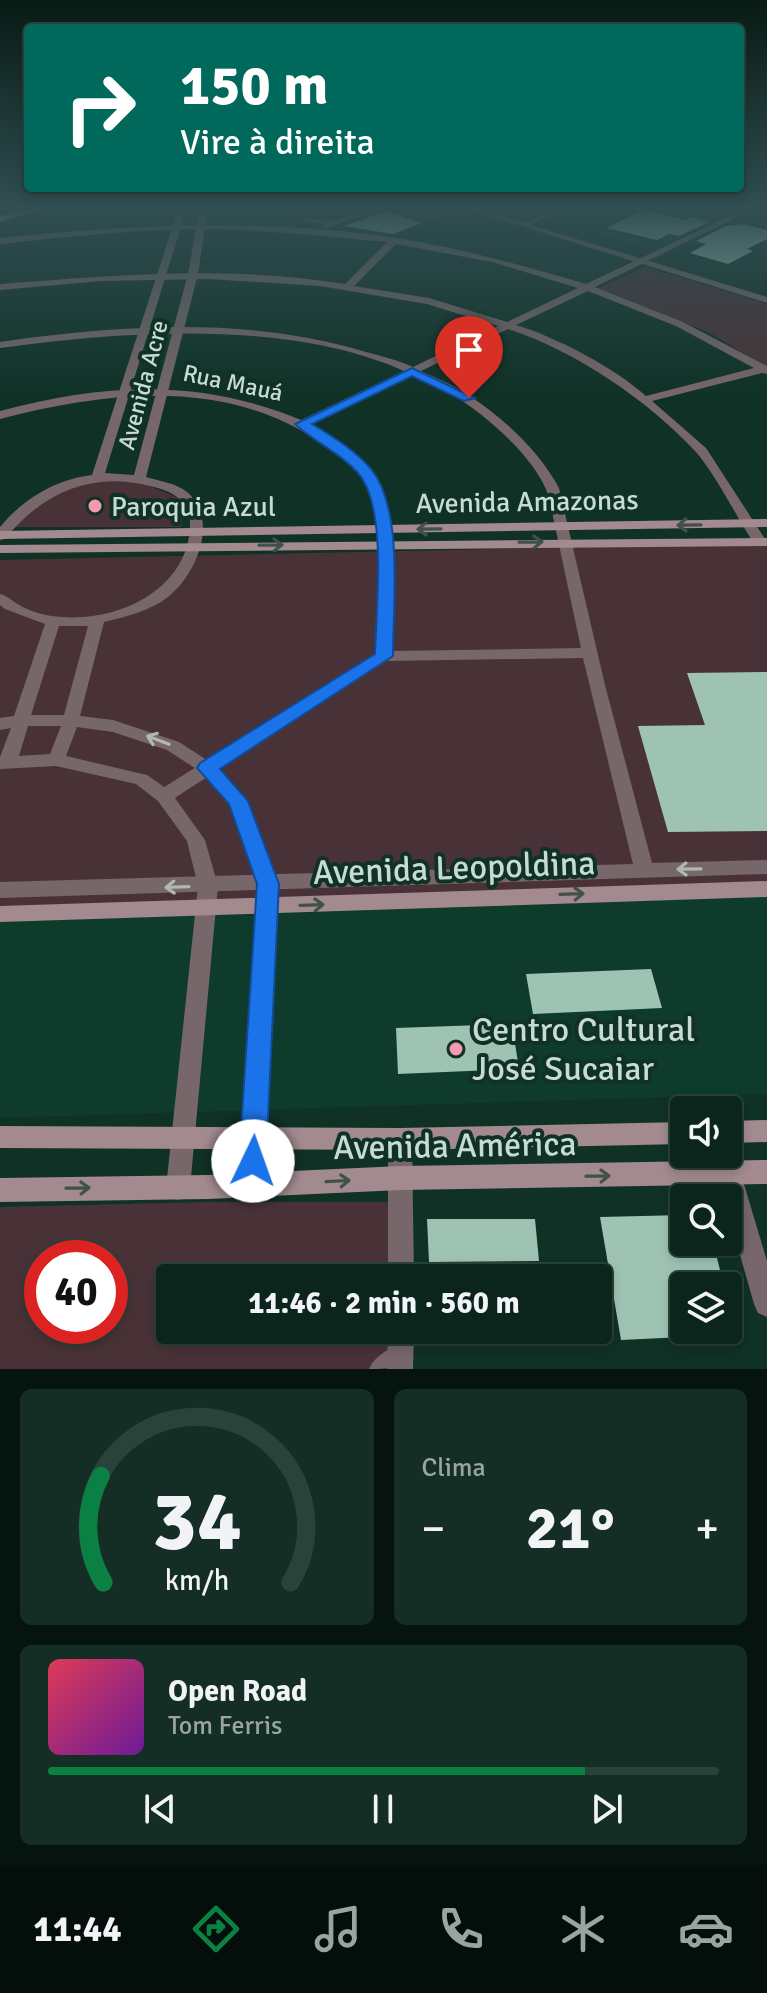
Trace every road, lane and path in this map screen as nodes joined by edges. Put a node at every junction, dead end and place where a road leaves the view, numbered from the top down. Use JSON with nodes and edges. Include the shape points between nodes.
{"nodes":[{"id":1,"x":163,"y":271,"type":"edge"},
{"id":2,"x":194,"y":271,"type":"edge"},
{"id":3,"x":363,"y":271,"type":"edge"},
{"id":4,"x":534,"y":271,"type":"edge"},
{"id":5,"x":620,"y":271,"type":"edge"},
{"id":6,"x":673,"y":271,"type":"edge"},
{"id":7,"x":707,"y":271,"type":"edge"},
{"id":8,"x":162,"y":274,"type":"junction"},
{"id":9,"x":193,"y":274,"type":"junction"},
{"id":10,"x":348,"y":286,"type":"junction"},
{"id":11,"x":588,"y":286,"type":"junction"},
{"id":12,"x":0,"y":287,"type":"edge"},
{"id":13,"x":767,"y":289,"type":"edge"},
{"id":14,"x":767,"y":300,"type":"edge"},
{"id":15,"x":507,"y":326,"type":"junction"},
{"id":16,"x":178,"y":329,"type":"junction"},
{"id":17,"x":144,"y":330,"type":"junction"},
{"id":18,"x":0,"y":345,"type":"edge"},
{"id":19,"x":765,"y":370,"type":"edge"},
{"id":20,"x":412,"y":371,"type":"junction"},
{"id":21,"x":126,"y":391,"type":"junction"},
{"id":22,"x":162,"y":391,"type":"junction"},
{"id":23,"x":646,"y":399,"type":"junction"},
{"id":24,"x":0,"y":415,"type":"edge"},
{"id":25,"x":302,"y":424,"type":"junction"},
{"id":26,"x":98,"y":476,"type":"junction"},
{"id":27,"x":139,"y":479,"type":"junction"},
{"id":28,"x":752,"y":523,"type":"junction"},
{"id":29,"x":767,"y":523,"type":"edge"},
{"id":30,"x":563,"y":534,"type":"junction"},
{"id":31,"x":0,"y":535,"type":"edge"},
{"id":32,"x":385,"y":536,"type":"junction"},
{"id":33,"x":195,"y":539,"type":"junction"},
{"id":34,"x":764,"y":542,"type":"edge"},
{"id":35,"x":0,"y":549,"type":"edge"},
{"id":36,"x":0,"y":598,"type":"edge"},
{"id":37,"x":97,"y":620,"type":"junction"},
{"id":38,"x":53,"y":621,"type":"junction"},
{"id":39,"x":589,"y":653,"type":"junction"},
{"id":40,"x":384,"y":656,"type":"junction"},
{"id":41,"x":23,"y":720,"type":"junction"},
{"id":42,"x":71,"y":721,"type":"junction"},
{"id":43,"x":0,"y":724,"type":"edge"},
{"id":44,"x":56,"y":760,"type":"junction"},
{"id":45,"x":4,"y":762,"type":"edge"},
{"id":46,"x":207,"y":768,"type":"junction"},
{"id":47,"x":164,"y":796,"type":"junction"},
{"id":48,"x":767,"y":867,"type":"edge"},
{"id":49,"x":644,"y":870,"type":"junction"},
{"id":50,"x":268,"y":884,"type":"junction"},
{"id":51,"x":767,"y":889,"type":"edge"},
{"id":52,"x":0,"y":890,"type":"edge"},
{"id":53,"x":207,"y":897,"type":"junction"},
{"id":54,"x":267,"y":907,"type":"junction"},
{"id":55,"x":0,"y":914,"type":"edge"},
{"id":56,"x":767,"y":1131,"type":"edge"},
{"id":57,"x":742,"y":1132,"type":"edge"},
{"id":58,"x":670,"y":1133,"type":"edge"},
{"id":59,"x":0,"y":1137,"type":"edge"},
{"id":60,"x":254,"y":1137,"type":"junction"},
{"id":61,"x":184,"y":1138,"type":"junction"},
{"id":62,"x":400,"y":1139,"type":"junction"},
{"id":63,"x":670,"y":1166,"type":"edge"},
{"id":64,"x":742,"y":1167,"type":"edge"},
{"id":65,"x":727,"y":1168,"type":"edge"},
{"id":66,"x":767,"y":1172,"type":"edge"},
{"id":67,"x":401,"y":1178,"type":"junction"},
{"id":68,"x":252,"y":1185,"type":"junction"},
{"id":69,"x":178,"y":1188,"type":"junction"},
{"id":70,"x":0,"y":1190,"type":"edge"},
{"id":71,"x":401,"y":1264,"type":"edge"},
{"id":72,"x":767,"y":1304,"type":"edge"},
{"id":73,"x":401,"y":1350,"type":"edge"},
{"id":74,"x":377,"y":1369,"type":"edge"}],
"edges":[{"from":1,"to":8,"type":"street","name":"Avenida Acre"},
{"from":2,"to":9,"type":"street","name":"Avenida Acre"},
{"from":3,"to":10,"type":"street"},
{"from":4,"to":11,"type":"street"},
{"from":5,"to":11,"type":"street"},
{"from":6,"to":14,"type":"street"},
{"from":7,"to":13,"type":"street"},
{"from":8,"to":9,"type":"street"},
{"from":8,"to":12,"type":"street"},
{"from":8,"to":17,"type":"street","name":"Avenida Acre"},
{"from":9,"to":10,"type":"street"},
{"from":9,"to":16,"type":"street","name":"Avenida Acre"},
{"from":10,"to":15,"type":"street","via":[[454,308]]},
{"from":11,"to":15,"type":"street"},
{"from":11,"to":19,"type":"street","via":[[676,321]]},
{"from":15,"to":20,"type":"street"},
{"from":15,"to":23,"type":"street","via":[[559,346]]},
{"from":16,"to":17,"type":"street"},
{"from":16,"to":20,"type":"street","via":[[309,342],[363,353]]},
{"from":16,"to":22,"type":"street","name":"Avenida Acre"},
{"from":17,"to":18,"type":"street"},
{"from":17,"to":21,"type":"street","name":"Avenida Acre"},
{"from":19,"to":23,"type":"street"},
{"from":20,"to":25,"type":"street"},
{"from":20,"to":30,"type":"street","via":[[469,398],[507,431],[553,488]]},
{"from":21,"to":22,"type":"street","name":"Rua Mauá"},
{"from":21,"to":24,"type":"street","name":"Rua Mauá"},
{"from":21,"to":26,"type":"street","name":"Avenida Acre"},
{"from":22,"to":25,"type":"street","name":"Rua Mauá","via":[[224,399]]},
{"from":22,"to":27,"type":"street","name":"Avenida Acre"},
{"from":23,"to":28,"type":"street","via":[[710,462]]},
{"from":25,"to":32,"type":"street","name":"Rua Mauá","via":[[365,472],[381,502]]},
{"from":26,"to":27,"type":"street"},
{"from":26,"to":31,"type":"street","via":[[45,494],[20,511]]},
{"from":27,"to":33,"type":"street","via":[[183,495],[194,510]]},
{"from":28,"to":29,"type":"main road","name":"Avenida Amazonas"},
{"from":28,"to":30,"type":"main road","name":"Avenida Amazonas","one_way":true},
{"from":28,"to":34,"type":"street"},
{"from":30,"to":32,"type":"main road","name":"Avenida Amazonas"},
{"from":30,"to":34,"type":"main road","name":"Avenida Amazonas"},
{"from":30,"to":39,"type":"street"},
{"from":31,"to":33,"type":"main road","name":"Avenida Amazonas"},
{"from":32,"to":33,"type":"main road","name":"Avenida Amazonas"},
{"from":32,"to":40,"type":"street","name":"Rua Mauá"},
{"from":33,"to":35,"type":"main road","name":"Avenida Amazonas"},
{"from":33,"to":37,"type":"street","via":[[183,571],[166,591],[141,606]]},
{"from":36,"to":38,"type":"street","via":[[10,607]]},
{"from":37,"to":38,"type":"street"},
{"from":37,"to":42,"type":"street"},
{"from":38,"to":41,"type":"street"},
{"from":39,"to":40,"type":"street"},
{"from":39,"to":49,"type":"street"},
{"from":40,"to":46,"type":"street"},
{"from":41,"to":42,"type":"street"},
{"from":41,"to":43,"type":"street"},
{"from":41,"to":45,"type":"street"},
{"from":42,"to":44,"type":"street"},
{"from":46,"to":42,"type":"street","one_way":true,"via":[[145,735]]},
{"from":44,"to":45,"type":"street"},
{"from":44,"to":47,"type":"street","via":[[141,779]]},
{"from":46,"to":47,"type":"street"},
{"from":46,"to":50,"type":"street","via":[[238,801]]},
{"from":47,"to":53,"type":"street","via":[[196,840]]},
{"from":48,"to":49,"type":"street","one_way":true},
{"from":49,"to":50,"type":"street"},
{"from":50,"to":53,"type":"street"},
{"from":50,"to":54,"type":"street"},
{"from":54,"to":51,"type":"main road","name":"Avenida Leopoldina","one_way":true},
{"from":53,"to":52,"type":"street","one_way":true},
{"from":53,"to":54,"type":"main road","name":"Avenida Leopoldina"},
{"from":53,"to":55,"type":"main road","name":"Avenida Leopoldina"},
{"from":53,"to":61,"type":"street"},
{"from":54,"to":60,"type":"street"},
{"from":56,"to":57,"type":"main road"},
{"from":58,"to":62,"type":"main road","name":"Avenida América"},
{"from":59,"to":61,"type":"main road","name":"Avenida América"},
{"from":60,"to":61,"type":"main road","name":"Avenida América"},
{"from":60,"to":62,"type":"main road","name":"Avenida América"},
{"from":60,"to":68,"type":"street"},
{"from":61,"to":69,"type":"street"},
{"from":62,"to":67,"type":"street"},
{"from":67,"to":63,"type":"main road","name":"Avenida América","one_way":true},
{"from":64,"to":66,"type":"main road","name":"Avenida América"},
{"from":65,"to":72,"type":"street"},
{"from":68,"to":67,"type":"main road","name":"Avenida América","one_way":true},
{"from":67,"to":71,"type":"street"},
{"from":68,"to":69,"type":"main road","name":"Avenida América"},
{"from":70,"to":69,"type":"main road","name":"Avenida América","one_way":true},
{"from":73,"to":74,"type":"lane"}]}
